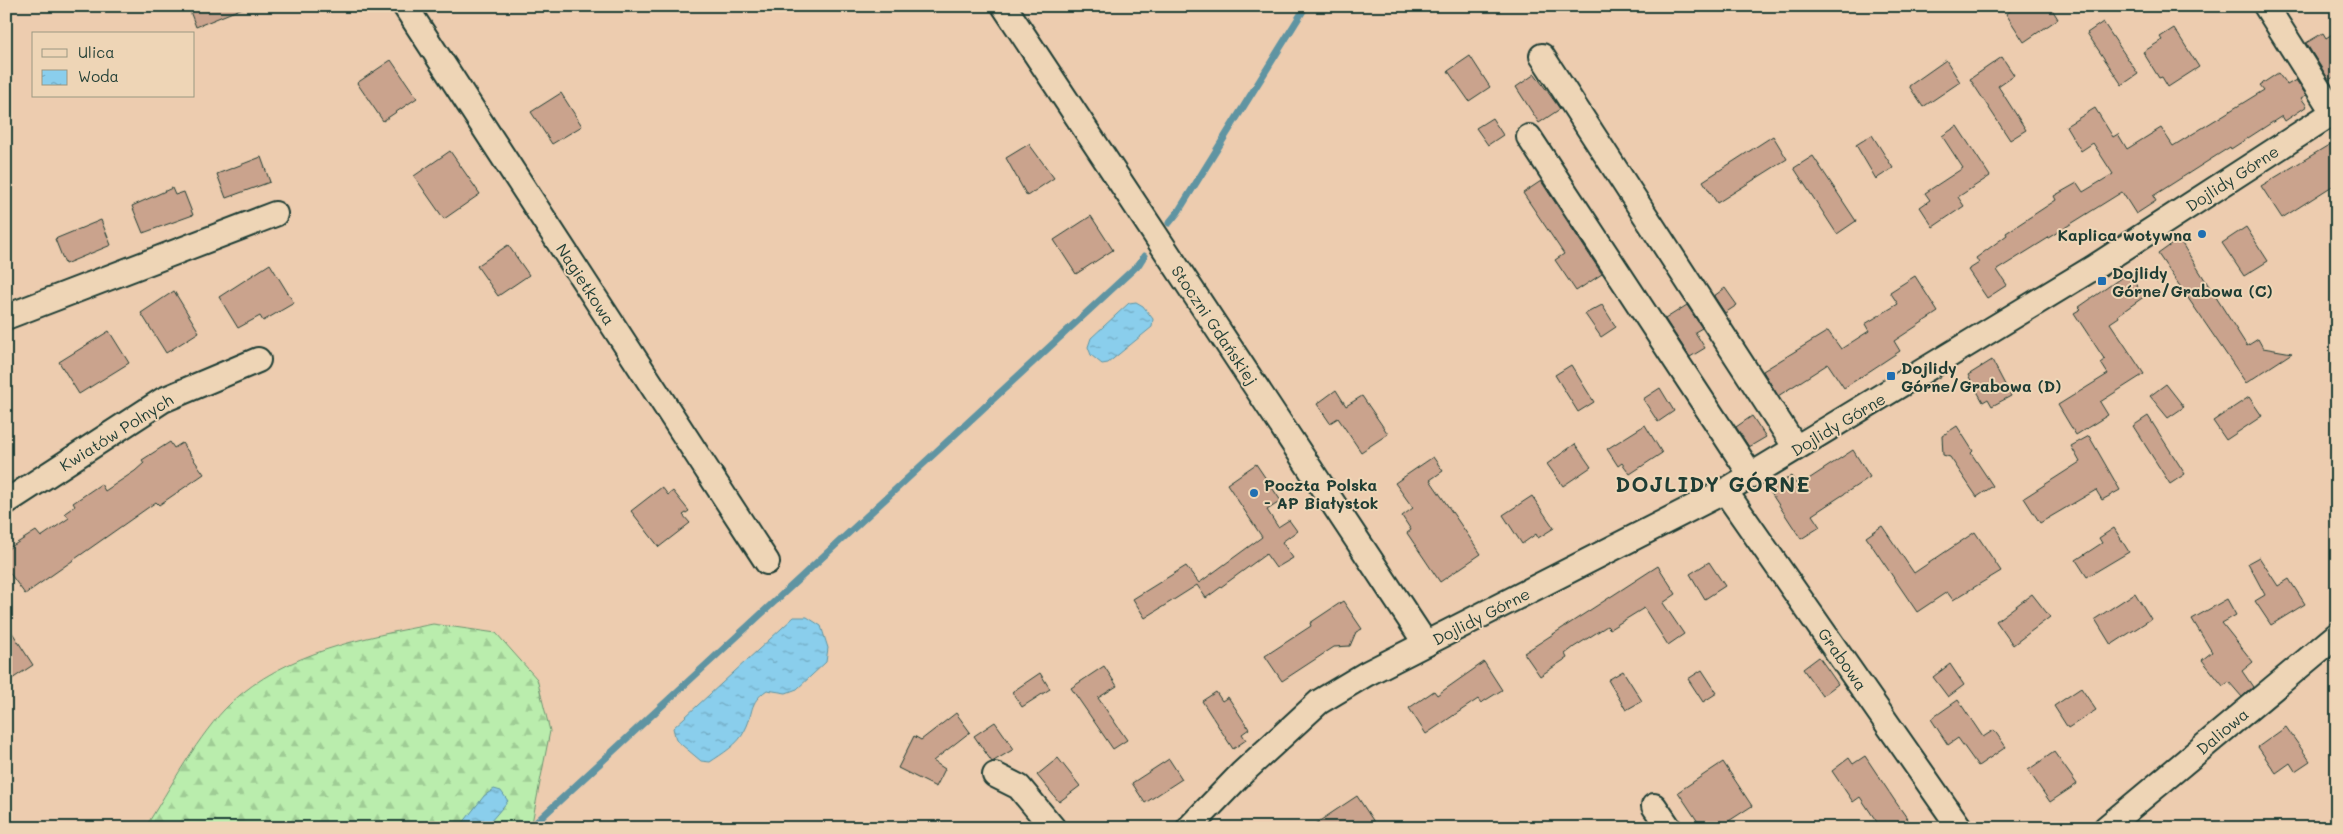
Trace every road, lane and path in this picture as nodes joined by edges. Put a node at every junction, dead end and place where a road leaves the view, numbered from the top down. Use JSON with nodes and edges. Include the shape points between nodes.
{"nodes":[{"id":1,"x":405,"y":6,"type":"edge"},
{"id":2,"x":1004,"y":6,"type":"edge"},
{"id":3,"x":2266,"y":6,"type":"edge"},
{"id":4,"x":1542,"y":56,"type":"dead end"},
{"id":5,"x":2335,"y":111,"type":"edge"},
{"id":6,"x":1528,"y":137,"type":"dead end"},
{"id":7,"x":275,"y":214,"type":"dead end"},
{"id":8,"x":6,"y":317,"type":"edge"},
{"id":9,"x":258,"y":360,"type":"dead end"},
{"id":10,"x":1796,"y":448,"type":"junction"},
{"id":11,"x":1751,"y":475,"type":"junction"},
{"id":12,"x":1725,"y":491,"type":"junction"},
{"id":13,"x":6,"y":502,"type":"edge"},
{"id":14,"x":767,"y":562,"type":"dead end"},
{"id":15,"x":2337,"y":635,"type":"edge"},
{"id":16,"x":1426,"y":644,"type":"junction"},
{"id":17,"x":995,"y":774,"type":"dead end"},
{"id":18,"x":1654,"y":806,"type":"dead end"},
{"id":19,"x":1053,"y":828,"type":"edge"},
{"id":20,"x":1189,"y":828,"type":"edge"},
{"id":21,"x":1669,"y":828,"type":"edge"},
{"id":22,"x":1960,"y":828,"type":"edge"},
{"id":23,"x":2106,"y":828,"type":"edge"}],
"edges":[{"from":1,"to":14,"type":"street","name":"Nagietkowa"},
{"from":2,"to":16,"type":"street","name":"Stoczni Gdańskiej"},
{"from":3,"to":5,"type":"street"},
{"from":4,"to":10,"type":"street"},
{"from":5,"to":10,"type":"street","name":"Dojlidy Górne","via":[[2093,268]]},
{"from":6,"to":11,"type":"street"},
{"from":7,"to":8,"type":"street"},
{"from":9,"to":13,"type":"street","name":"Kwiatów Polnych","via":[[163,400]]},
{"from":10,"to":11,"type":"street","name":"Dojlidy Górne"},
{"from":11,"to":12,"type":"street","name":"Dojlidy Górne"},
{"from":12,"to":16,"type":"street","name":"Dojlidy Górne"},
{"from":12,"to":22,"type":"street","name":"Grabowa"},
{"from":15,"to":23,"type":"street","name":"Daliowa"},
{"from":16,"to":20,"type":"street","name":"Dojlidy Górne","via":[[1319,702],[1242,772]]},
{"from":17,"to":19,"type":"street","via":[[1019,787]]},
{"from":18,"to":21,"type":"street"}]}
